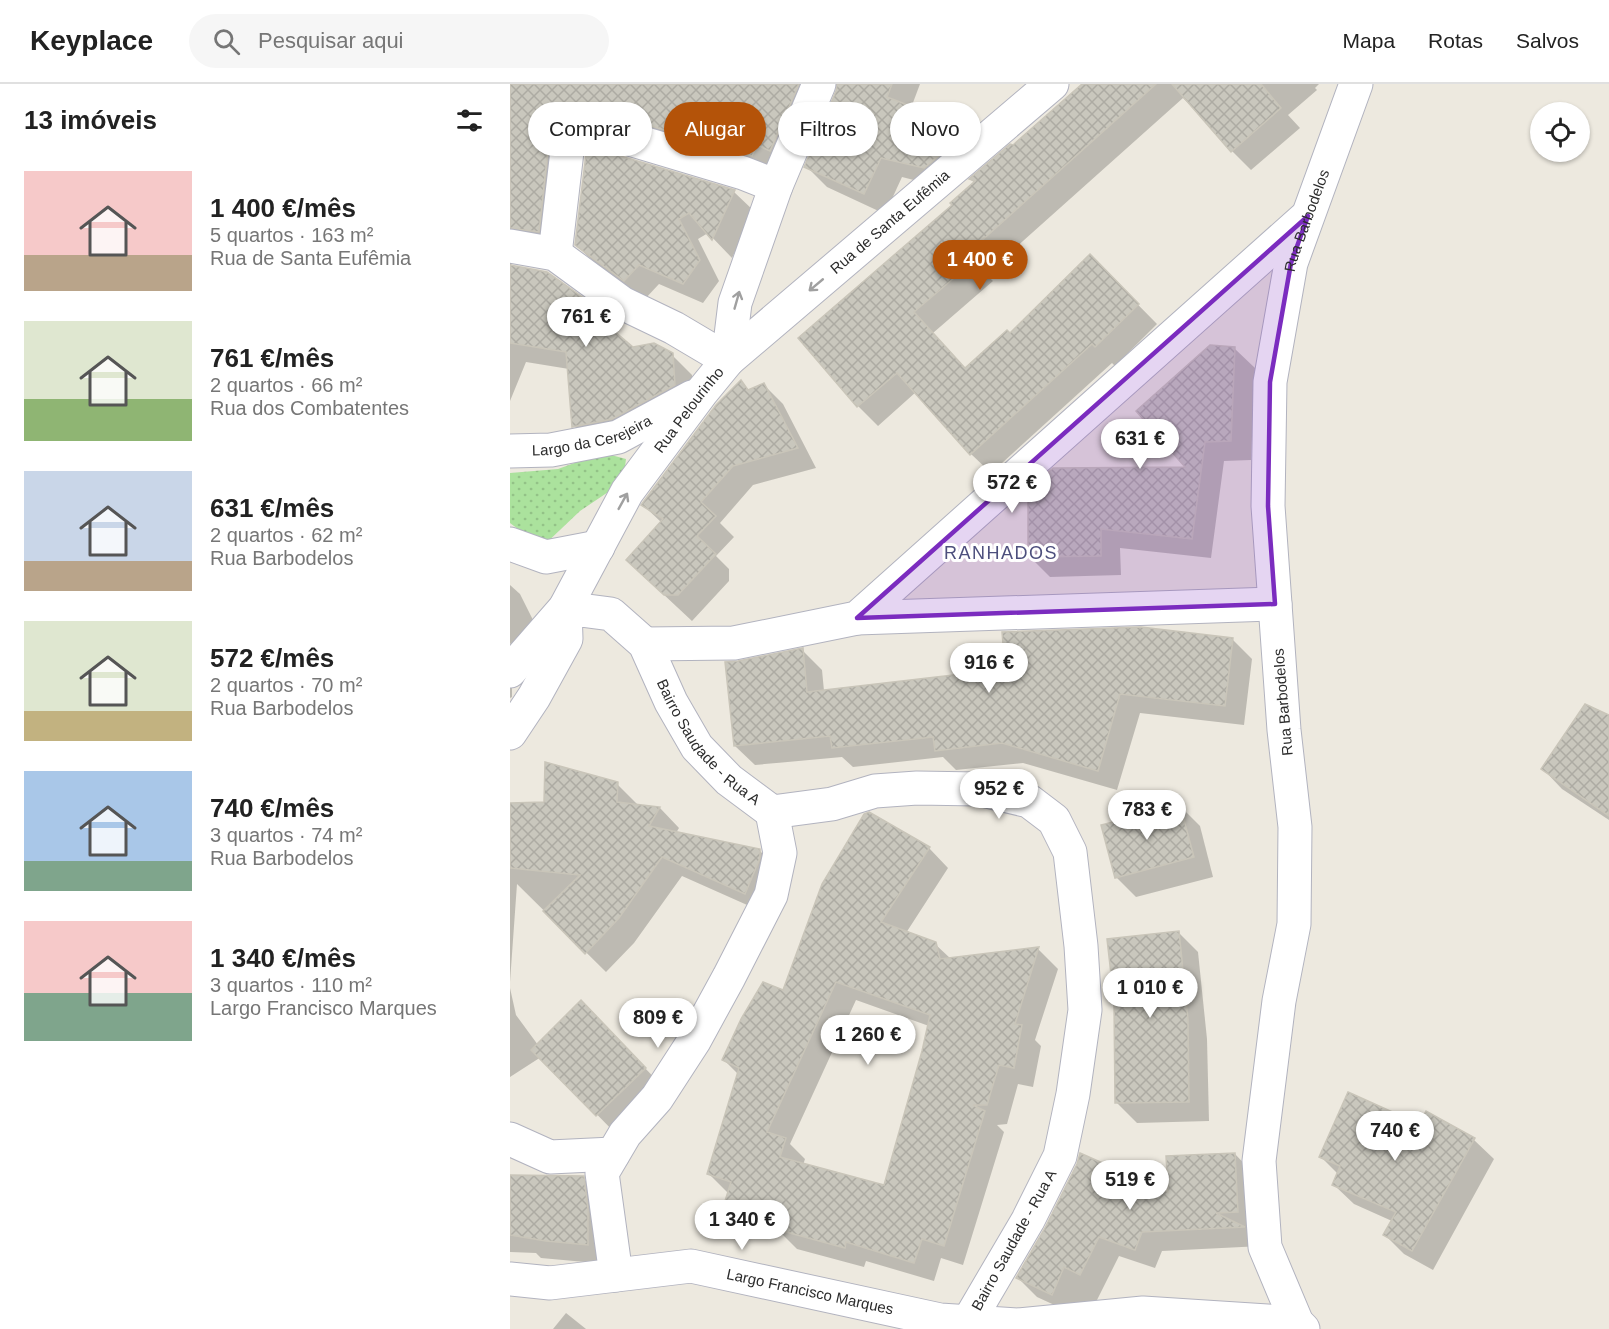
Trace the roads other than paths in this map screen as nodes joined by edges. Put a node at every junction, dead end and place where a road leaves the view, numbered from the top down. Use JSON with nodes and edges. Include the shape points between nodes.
{"nodes":[{"id":1,"x":819,"y":84,"type":"edge"},
{"id":2,"x":1052,"y":84,"type":"edge"},
{"id":3,"x":1356,"y":84,"type":"edge"},
{"id":4,"x":776,"y":186,"type":"junction"},
{"id":5,"x":1308,"y":216,"type":"junction"},
{"id":6,"x":510,"y":246,"type":"edge"},
{"id":7,"x":555,"y":254,"type":"junction"},
{"id":8,"x":728,"y":360,"type":"junction"},
{"id":9,"x":700,"y":393,"type":"junction"},
{"id":10,"x":510,"y":451,"type":"edge"},
{"id":11,"x":510,"y":544,"type":"edge"},
{"id":12,"x":598,"y":547,"type":"junction"},
{"id":13,"x":1275,"y":604,"type":"junction"},
{"id":14,"x":565,"y":608,"type":"junction"},
{"id":15,"x":857,"y":618,"type":"junction"},
{"id":16,"x":645,"y":644,"type":"junction"},
{"id":17,"x":510,"y":671,"type":"edge"},
{"id":18,"x":510,"y":733,"type":"edge"},
{"id":19,"x":772,"y":813,"type":"junction"},
{"id":20,"x":510,"y":1138,"type":"edge"},
{"id":21,"x":613,"y":1154,"type":"junction"},
{"id":22,"x":616,"y":1275,"type":"junction"},
{"id":23,"x":510,"y":1279,"type":"edge"},
{"id":24,"x":966,"y":1325,"type":"edge"},
{"id":25,"x":1300,"y":1326,"type":"edge"}],
"edges":[{"from":1,"to":4,"type":"street","name":"Rua Pelourinho"},
{"from":2,"to":8,"type":"street","name":"Rua de Santa Eufêmia","one_way":true},
{"from":3,"to":5,"type":"street","name":"Rua Barbodelos"},
{"from":4,"to":7,"type":"street","via":[[576,123],[569,134]]},
{"from":8,"to":4,"type":"street","name":"Rua Pelourinho","one_way":true,"via":[[735,303]]},
{"from":5,"to":13,"type":"street","name":"Rua Barbodelos","via":[[1291,263],[1270,382],[1268,506]]},
{"from":5,"to":15,"type":"street"},
{"from":6,"to":7,"type":"street"},
{"from":7,"to":8,"type":"street","via":[[621,303]]},
{"from":8,"to":9,"type":"street","name":"Rua Pelourinho"},
{"from":9,"to":10,"type":"street","name":"Largo da Cerejeira","via":[[618,437],[551,450]]},
{"from":12,"to":9,"type":"street","name":"Rua Pelourinho","one_way":true,"via":[[627,492]]},
{"from":11,"to":12,"type":"street","via":[[546,557]]},
{"from":12,"to":14,"type":"street","name":"Rua Pelourinho"},
{"from":13,"to":15,"type":"street"},
{"from":13,"to":25,"type":"street","name":"Rua Barbodelos","via":[[1295,827],[1294,924],[1279,1001],[1259,1161],[1265,1246]]},
{"from":14,"to":16,"type":"street","name":"Bairro Saudade - Rua A","via":[[611,614]]},
{"from":14,"to":17,"type":"street","name":"Rua Pelourinho"},
{"from":14,"to":18,"type":"street","via":[[566,639]]},
{"from":15,"to":16,"type":"street","via":[[734,643]]},
{"from":16,"to":19,"type":"street","name":"Bairro Saudade - Rua A","via":[[697,747],[729,780]]},
{"from":19,"to":21,"type":"street","via":[[780,853],[771,895],[694,1041],[657,1098]]},
{"from":19,"to":24,"type":"street","name":"Bairro Saudade - Rua A","via":[[832,804],[875,790],[978,789],[1029,801],[1054,820],[1070,852],[1085,1010],[1060,1156],[1028,1220]]},
{"from":20,"to":21,"type":"street","via":[[550,1157]]},
{"from":21,"to":22,"type":"street","via":[[602,1173]]},
{"from":22,"to":23,"type":"street","name":"Largo Francisco Marques","via":[[550,1283]]},
{"from":22,"to":24,"type":"street","name":"Largo Francisco Marques","via":[[690,1266]]},
{"from":24,"to":25,"type":"street","name":"Largo Francisco Marques","via":[[1019,1325],[1143,1313]]}]}
